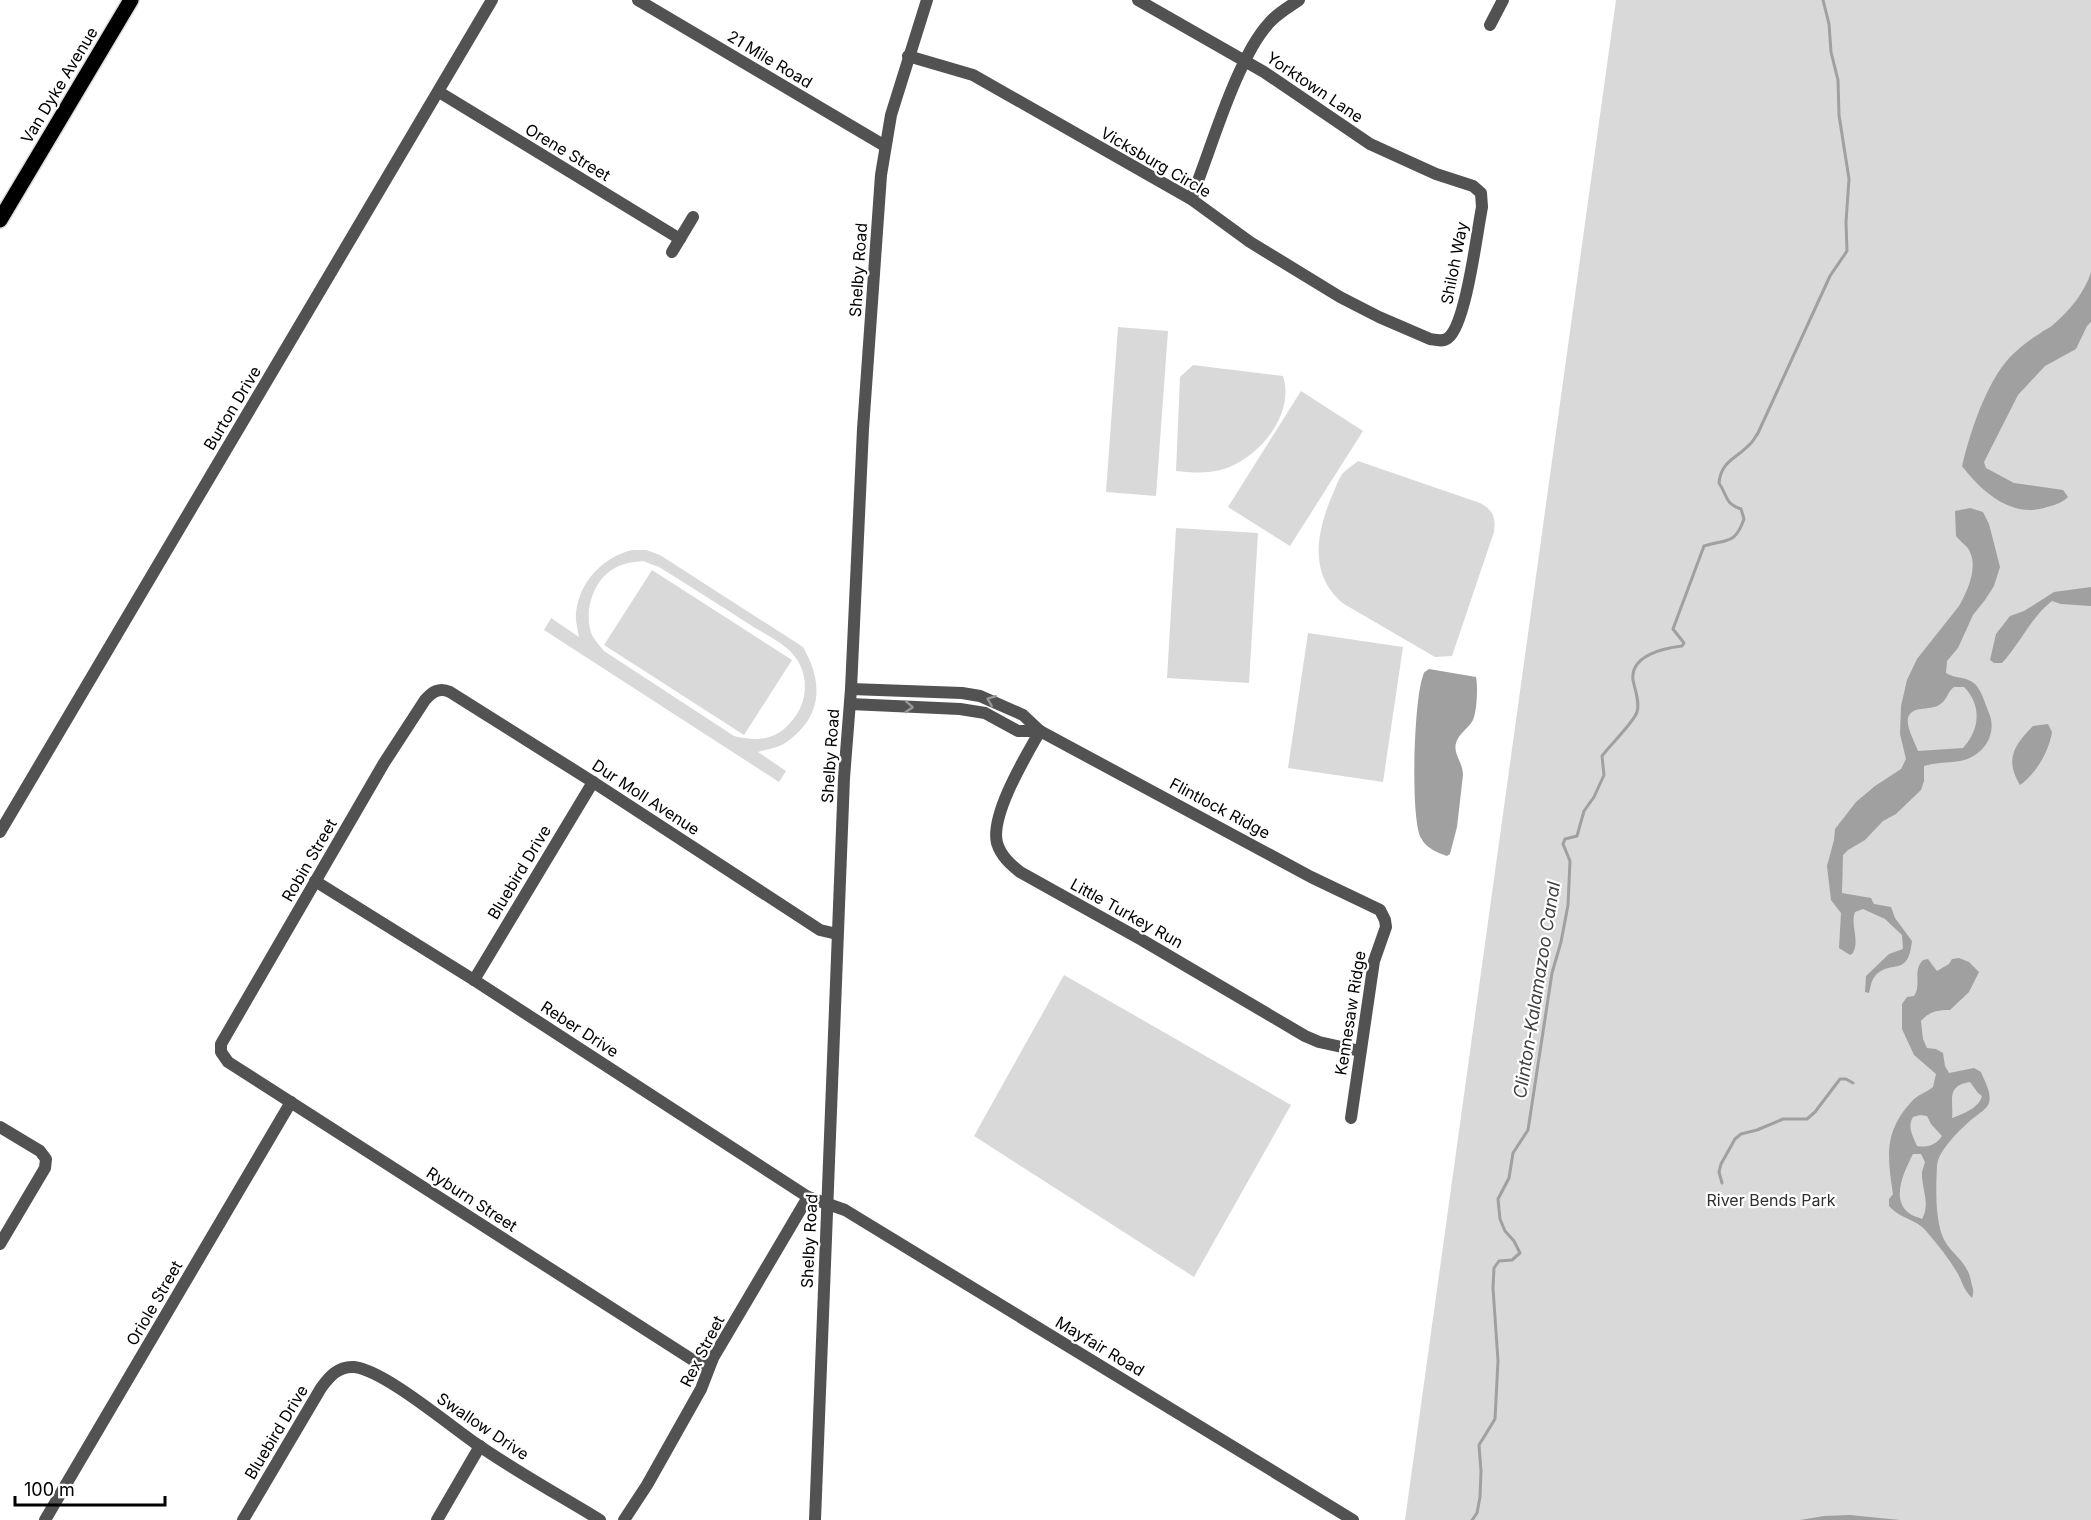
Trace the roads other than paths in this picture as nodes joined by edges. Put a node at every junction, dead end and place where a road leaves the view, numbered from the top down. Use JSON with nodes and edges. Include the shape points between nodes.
{"nodes":[{"id":1,"x":130,"y":0,"type":"edge"},
{"id":2,"x":492,"y":0,"type":"edge"},
{"id":3,"x":638,"y":0,"type":"edge"},
{"id":4,"x":927,"y":0,"type":"edge"},
{"id":5,"x":1138,"y":0,"type":"edge"},
{"id":6,"x":1299,"y":0,"type":"edge"},
{"id":7,"x":1503,"y":0,"type":"edge"},
{"id":8,"x":1490,"y":25,"type":"dead end"},
{"id":9,"x":908,"y":56,"type":"junction"},
{"id":10,"x":1245,"y":61,"type":"junction"},
{"id":11,"x":439,"y":92,"type":"junction"},
{"id":12,"x":885,"y":146,"type":"junction"},
{"id":13,"x":1479,"y":190,"type":"joint"},
{"id":14,"x":1191,"y":199,"type":"junction"},
{"id":15,"x":693,"y":217,"type":"dead end"},
{"id":16,"x":0,"y":220,"type":"edge"},
{"id":17,"x":680,"y":240,"type":"junction"},
{"id":18,"x":672,"y":252,"type":"dead end"},
{"id":19,"x":1446,"y":340,"type":"joint"},
{"id":20,"x":851,"y":689,"type":"junction"},
{"id":21,"x":436,"y":691,"type":"joint"},
{"id":22,"x":954,"y":693,"type":"junction"},
{"id":23,"x":850,"y":704,"type":"junction"},
{"id":24,"x":952,"y":709,"type":"junction"},
{"id":25,"x":1040,"y":731,"type":"junction"},
{"id":26,"x":593,"y":782,"type":"junction"},
{"id":27,"x":0,"y":832,"type":"edge"},
{"id":28,"x":315,"y":881,"type":"junction"},
{"id":29,"x":1383,"y":914,"type":"joint"},
{"id":30,"x":837,"y":934,"type":"junction"},
{"id":31,"x":474,"y":980,"type":"junction"},
{"id":32,"x":1359,"y":1051,"type":"junction"},
{"id":33,"x":220,"y":1052,"type":"joint"},
{"id":34,"x":291,"y":1102,"type":"junction"},
{"id":35,"x":1351,"y":1118,"type":"dead end"},
{"id":36,"x":0,"y":1127,"type":"edge"},
{"id":37,"x":808,"y":1197,"type":"junction"},
{"id":38,"x":827,"y":1203,"type":"junction"},
{"id":39,"x":0,"y":1244,"type":"edge"},
{"id":40,"x":345,"y":1367,"type":"joint"},
{"id":41,"x":709,"y":1367,"type":"junction"},
{"id":42,"x":480,"y":1446,"type":"junction"},
{"id":43,"x":45,"y":1520,"type":"edge"},
{"id":44,"x":243,"y":1520,"type":"edge"},
{"id":45,"x":436,"y":1520,"type":"edge"},
{"id":46,"x":600,"y":1520,"type":"edge"},
{"id":47,"x":624,"y":1520,"type":"edge"},
{"id":48,"x":815,"y":1520,"type":"edge"},
{"id":49,"x":1353,"y":1520,"type":"edge"}],
"edges":[{"from":1,"to":16,"type":"main road","name":"Van Dyke Avenue"},
{"from":2,"to":11,"type":"street","name":"Burton Drive"},
{"from":3,"to":12,"type":"street","name":"21 Mile Road"},
{"from":4,"to":9,"type":"street","name":"Shelby Road"},
{"from":5,"to":10,"type":"street","name":"Yorktown Lane"},
{"from":6,"to":10,"type":"street","via":[[1271,20]]},
{"from":7,"to":8,"type":"street"},
{"from":9,"to":12,"type":"street","name":"Shelby Road"},
{"from":9,"to":14,"type":"street","name":"Vicksburg Circle","via":[[973,75]]},
{"from":10,"to":13,"type":"street","name":"Yorktown Lane","via":[[1370,144]]},
{"from":10,"to":14,"type":"street","via":[[1222,109]]},
{"from":11,"to":17,"type":"street","name":"Orene Street"},
{"from":11,"to":27,"type":"street","name":"Burton Drive"},
{"from":12,"to":20,"type":"street","name":"Shelby Road","via":[[864,429]]},
{"from":13,"to":19,"type":"street","name":"Shiloh Way","via":[[1482,207],[1464,303],[1457,325]]},
{"from":14,"to":19,"type":"street","name":"Vicksburg Circle","via":[[1250,242],[1340,297],[1419,335]]},
{"from":15,"to":17,"type":"street"},
{"from":17,"to":18,"type":"street"},
{"from":20,"to":22,"type":"street","name":"Flintlock Ridge"},
{"from":20,"to":23,"type":"street","name":"Shelby Road"},
{"from":21,"to":26,"type":"street","name":"Dur Moll Avenue","via":[[450,692]]},
{"from":21,"to":28,"type":"street","name":"Robin Street","via":[[419,707]]},
{"from":22,"to":24,"type":"street"},
{"from":25,"to":22,"type":"street","name":"Flintlock Ridge","one_way":true,"via":[[1023,715],[991,699]]},
{"from":23,"to":24,"type":"street","name":"Flintlock Ridge","one_way":true},
{"from":23,"to":30,"type":"street","name":"Shelby Road"},
{"from":24,"to":25,"type":"street","name":"Flintlock Ridge","via":[[985,713],[1018,731]]},
{"from":25,"to":29,"type":"street","name":"Flintlock Ridge"},
{"from":25,"to":32,"type":"street","name":"Little Turkey Run","via":[[1016,775],[998,823],[997,841],[1007,862],[1305,1036]]},
{"from":26,"to":30,"type":"street","name":"Dur Moll Avenue","via":[[820,930]]},
{"from":26,"to":31,"type":"street","name":"Bluebird Drive"},
{"from":28,"to":31,"type":"street","name":"Reber Drive"},
{"from":28,"to":33,"type":"street","name":"Robin Street","via":[[225,1035]]},
{"from":29,"to":32,"type":"street","name":"Kennesaw Ridge","via":[[1386,927],[1374,961]]},
{"from":30,"to":38,"type":"street","name":"Shelby Road"},
{"from":31,"to":37,"type":"street","name":"Reber Drive"},
{"from":32,"to":35,"type":"street","name":"Kennesaw Ridge"},
{"from":33,"to":34,"type":"street","name":"Ryburn Street","via":[[228,1062]]},
{"from":34,"to":41,"type":"street","name":"Ryburn Street","via":[[689,1358]]},
{"from":34,"to":43,"type":"street","name":"Oriole Street"},
{"from":36,"to":39,"type":"street","via":[[40,1151],[46,1159],[45,1168]]},
{"from":37,"to":38,"type":"street","name":"Reber Drive"},
{"from":37,"to":41,"type":"street","name":"Rex Street"},
{"from":38,"to":48,"type":"street","name":"Shelby Road"},
{"from":38,"to":49,"type":"street","name":"Mayfair Road","via":[[855,1216]]},
{"from":40,"to":42,"type":"street","name":"Swallow Drive","via":[[370,1371]]},
{"from":40,"to":44,"type":"street","name":"Bluebird Drive","via":[[329,1377],[321,1388]]},
{"from":41,"to":47,"type":"street","name":"Rex Street","via":[[701,1389]]},
{"from":42,"to":45,"type":"street"},
{"from":42,"to":46,"type":"street","name":"Swallow Drive"}]}
